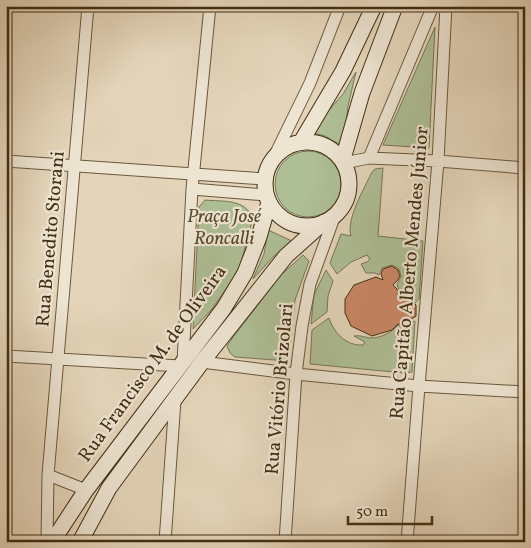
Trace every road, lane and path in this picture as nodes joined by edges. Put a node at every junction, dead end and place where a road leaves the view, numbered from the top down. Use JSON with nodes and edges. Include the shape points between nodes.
{"nodes":[{"id":1,"x":88,"y":6,"type":"edge"},
{"id":2,"x":210,"y":6,"type":"edge"},
{"id":3,"x":340,"y":6,"type":"edge"},
{"id":4,"x":374,"y":6,"type":"edge"},
{"id":5,"x":395,"y":6,"type":"edge"},
{"id":6,"x":432,"y":6,"type":"edge"},
{"id":7,"x":446,"y":6,"type":"edge"},
{"id":8,"x":301,"y":142,"type":"junction"},
{"id":9,"x":369,"y":158,"type":"junction"},
{"id":10,"x":6,"y":160,"type":"edge"},
{"id":11,"x":438,"y":160,"type":"junction"},
{"id":12,"x":272,"y":161,"type":"junction"},
{"id":13,"x":344,"y":161,"type":"junction"},
{"id":14,"x":75,"y":165,"type":"junction"},
{"id":15,"x":525,"y":168,"type":"edge"},
{"id":16,"x":194,"y":174,"type":"junction"},
{"id":17,"x":265,"y":179,"type":"junction"},
{"id":18,"x":192,"y":189,"type":"junction"},
{"id":19,"x":268,"y":199,"type":"junction"},
{"id":20,"x":330,"y":219,"type":"junction"},
{"id":21,"x":6,"y":356,"type":"edge"},
{"id":22,"x":58,"y":359,"type":"junction"},
{"id":23,"x":202,"y":362,"type":"junction"},
{"id":24,"x":182,"y":364,"type":"junction"},
{"id":25,"x":296,"y":374,"type":"junction"},
{"id":26,"x":419,"y":386,"type":"junction"},
{"id":27,"x":525,"y":392,"type":"edge"},
{"id":28,"x":175,"y":400,"type":"junction"},
{"id":29,"x":48,"y":475,"type":"junction"},
{"id":30,"x":86,"y":490,"type":"junction"},
{"id":31,"x":47,"y":542,"type":"edge"},
{"id":32,"x":52,"y":542,"type":"edge"},
{"id":33,"x":80,"y":542,"type":"edge"},
{"id":34,"x":165,"y":542,"type":"edge"},
{"id":35,"x":285,"y":542,"type":"edge"},
{"id":36,"x":407,"y":542,"type":"edge"}],
"edges":[{"from":1,"to":14,"type":"street","name":"Rua Benedito Storani"},
{"from":2,"to":16,"type":"street"},
{"from":3,"to":12,"type":"street","via":[[310,83]]},
{"from":4,"to":8,"type":"main road","via":[[343,71]]},
{"from":5,"to":13,"type":"main road","via":[[362,93]]},
{"from":6,"to":9,"type":"street"},
{"from":7,"to":11,"type":"street","name":"Rua Capitão Alberto Mendes Júnior"},
{"from":8,"to":12,"type":"main road","via":[[290,145]]},
{"from":8,"to":13,"type":"main road","via":[[323,145]]},
{"from":9,"to":11,"type":"street"},
{"from":9,"to":13,"type":"street"},
{"from":10,"to":14,"type":"street"},
{"from":11,"to":15,"type":"street"},
{"from":11,"to":26,"type":"street","name":"Rua Capitão Alberto Mendes Júnior"},
{"from":12,"to":17,"type":"main road"},
{"from":13,"to":20,"type":"main road","via":[[349,180],[348,193],[344,205]]},
{"from":14,"to":16,"type":"street"},
{"from":14,"to":22,"type":"street","name":"Rua Benedito Storani"},
{"from":16,"to":17,"type":"street"},
{"from":16,"to":18,"type":"street"},
{"from":17,"to":19,"type":"main road"},
{"from":18,"to":19,"type":"street"},
{"from":18,"to":24,"type":"street"},
{"from":19,"to":20,"type":"main road","via":[[276,213],[299,225],[312,226]]},
{"from":19,"to":24,"type":"main road","name":"Rua Francisco M. de Oliveira","via":[[259,237],[245,273],[224,308]]},
{"from":20,"to":23,"type":"main road","name":"Rua Francisco M. de Oliveira","via":[[286,256]]},
{"from":20,"to":25,"type":"street","name":"Rua Vitório Brizolari","via":[[307,296]]},
{"from":21,"to":22,"type":"street"},
{"from":22,"to":24,"type":"street"},
{"from":22,"to":29,"type":"street","name":"Rua Benedito Storani"},
{"from":23,"to":25,"type":"street"},
{"from":23,"to":28,"type":"main road","name":"Rua Francisco M. de Oliveira"},
{"from":24,"to":30,"type":"main road","name":"Rua Francisco M. de Oliveira"},
{"from":25,"to":26,"type":"street"},
{"from":25,"to":35,"type":"street","name":"Rua Vitório Brizolari"},
{"from":26,"to":27,"type":"street"},
{"from":26,"to":36,"type":"street","name":"Rua Capitão Alberto Mendes Júnior"},
{"from":28,"to":33,"type":"main road","name":"Rua Francisco M. de Oliveira","via":[[109,488]]},
{"from":28,"to":34,"type":"street"},
{"from":29,"to":30,"type":"street"},
{"from":29,"to":31,"type":"street","name":"Rua Benedito Storani"},
{"from":30,"to":32,"type":"main road","name":"Rua Francisco M. de Oliveira"}]}
